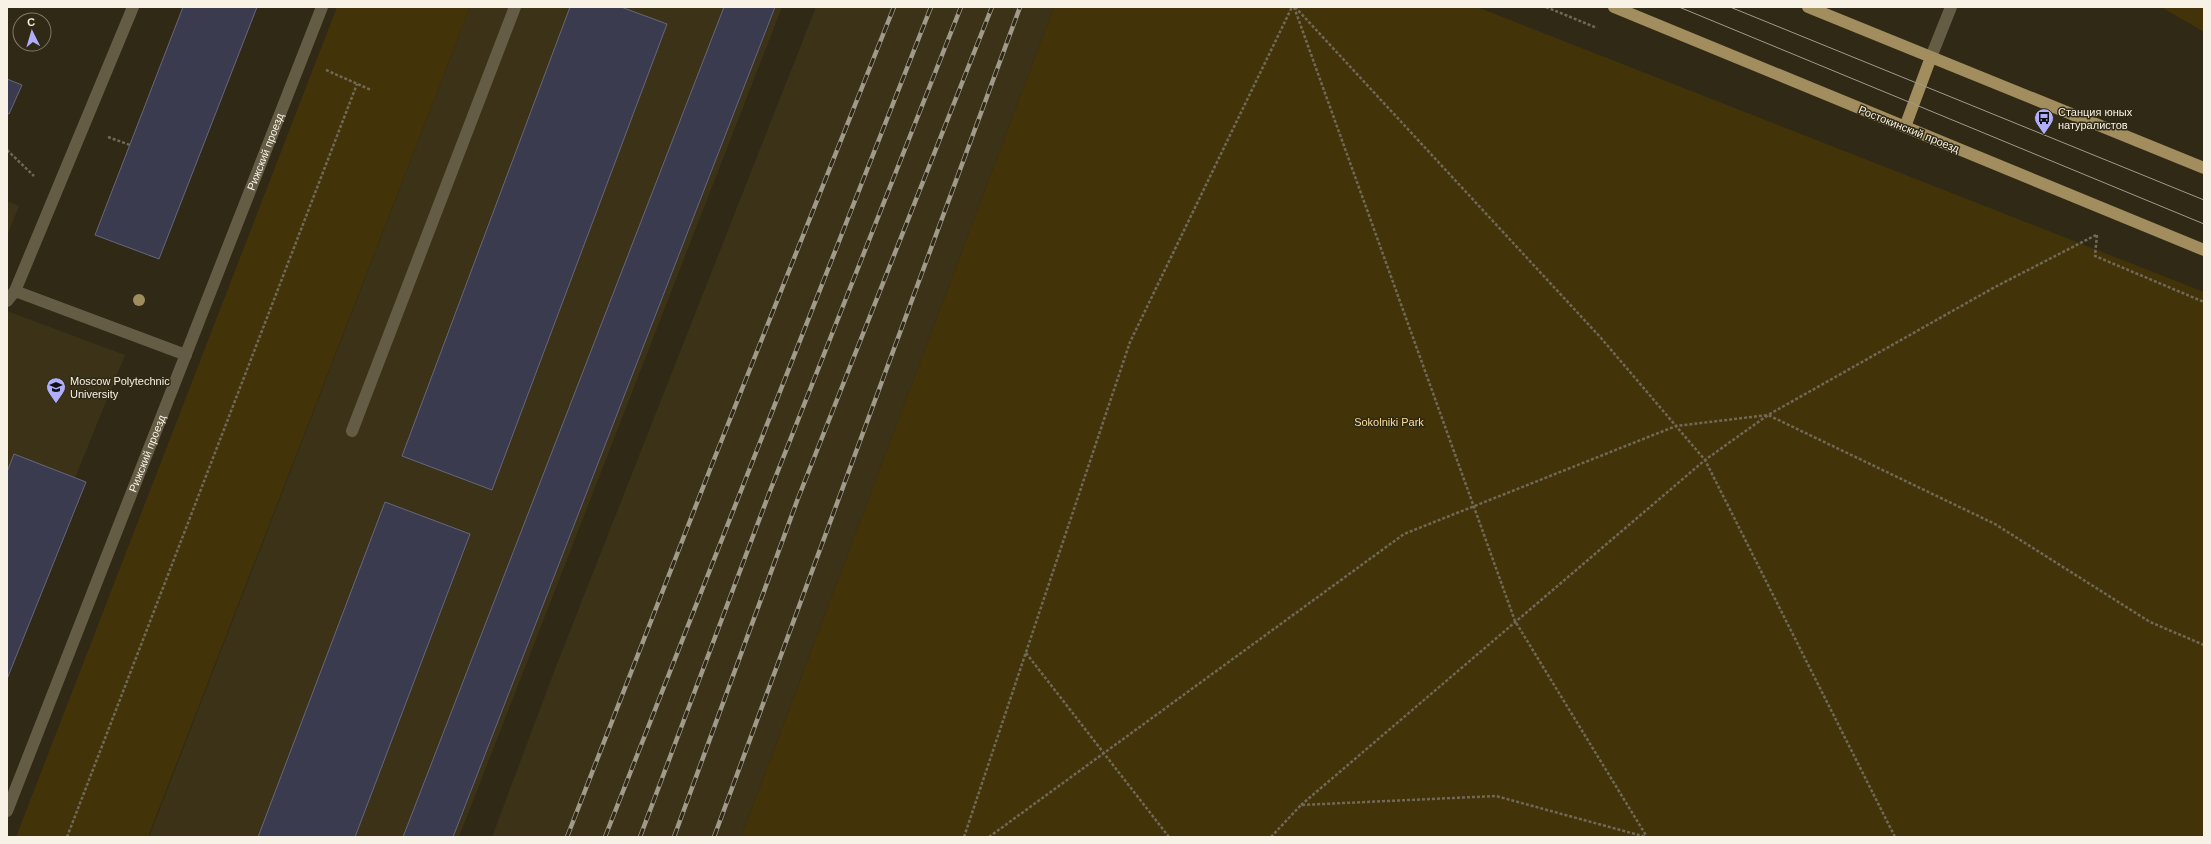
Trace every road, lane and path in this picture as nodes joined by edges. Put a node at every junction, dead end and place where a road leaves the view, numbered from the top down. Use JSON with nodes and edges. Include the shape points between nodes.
{"nodes":[{"id":1,"x":133,"y":7,"type":"edge"},
{"id":2,"x":322,"y":7,"type":"edge"},
{"id":3,"x":515,"y":7,"type":"edge"},
{"id":4,"x":1294,"y":7,"type":"edge"},
{"id":5,"x":1614,"y":7,"type":"edge"},
{"id":6,"x":1808,"y":7,"type":"edge"},
{"id":7,"x":1950,"y":7,"type":"edge"},
{"id":8,"x":1931,"y":57,"type":"junction"},
{"id":9,"x":302,"y":59,"type":"junction"},
{"id":10,"x":357,"y":84,"type":"junction"},
{"id":11,"x":371,"y":90,"type":"dead end"},
{"id":12,"x":1905,"y":127,"type":"junction"},
{"id":13,"x":7,"y":150,"type":"edge"},
{"id":14,"x":2204,"y":168,"type":"edge"},
{"id":15,"x":54,"y":196,"type":"junction"},
{"id":16,"x":2204,"y":250,"type":"edge"},
{"id":17,"x":15,"y":291,"type":"junction"},
{"id":18,"x":7,"y":301,"type":"edge"},
{"id":19,"x":2204,"y":302,"type":"edge"},
{"id":20,"x":186,"y":355,"type":"junction"},
{"id":21,"x":1768,"y":415,"type":"junction"},
{"id":22,"x":1676,"y":426,"type":"junction"},
{"id":23,"x":352,"y":431,"type":"dead end"},
{"id":24,"x":1705,"y":460,"type":"junction"},
{"id":25,"x":1474,"y":507,"type":"junction"},
{"id":26,"x":1515,"y":621,"type":"junction"},
{"id":27,"x":2204,"y":645,"type":"edge"},
{"id":28,"x":1026,"y":652,"type":"junction"},
{"id":29,"x":1104,"y":753,"type":"junction"},
{"id":30,"x":1300,"y":805,"type":"junction"},
{"id":31,"x":7,"y":811,"type":"edge"},
{"id":32,"x":67,"y":837,"type":"edge"},
{"id":33,"x":964,"y":837,"type":"edge"},
{"id":34,"x":988,"y":837,"type":"edge"},
{"id":35,"x":1169,"y":837,"type":"edge"},
{"id":36,"x":1271,"y":837,"type":"edge"},
{"id":37,"x":1646,"y":837,"type":"edge"},
{"id":38,"x":1895,"y":837,"type":"edge"}],
"edges":[{"from":1,"to":15,"type":"street"},
{"from":2,"to":9,"type":"street","name":"Рижский проезд"},
{"from":3,"to":23,"type":"street"},
{"from":4,"to":22,"type":"path","via":[[1601,338]]},
{"from":4,"to":25,"type":"path"},
{"from":4,"to":28,"type":"path","via":[[1130,342]]},
{"from":5,"to":12,"type":"main road","name":"Ростокинский проезд"},
{"from":6,"to":8,"type":"main road"},
{"from":7,"to":8,"type":"street"},
{"from":8,"to":12,"type":"main road"},
{"from":8,"to":14,"type":"main road"},
{"from":9,"to":10,"type":"path"},
{"from":9,"to":20,"type":"street","name":"Рижский проезд"},
{"from":10,"to":11,"type":"path"},
{"from":10,"to":32,"type":"path"},
{"from":12,"to":16,"type":"main road","name":"Ростокинский проезд"},
{"from":13,"to":15,"type":"path"},
{"from":15,"to":17,"type":"street"},
{"from":17,"to":18,"type":"street"},
{"from":17,"to":20,"type":"street"},
{"from":19,"to":21,"type":"path","via":[[2095,256],[2097,235],[1995,287]]},
{"from":20,"to":31,"type":"street","name":"Рижский проезд"},
{"from":21,"to":22,"type":"path"},
{"from":21,"to":24,"type":"path"},
{"from":21,"to":27,"type":"path","via":[[1995,524],[2150,622]]},
{"from":22,"to":24,"type":"path"},
{"from":22,"to":25,"type":"path"},
{"from":24,"to":26,"type":"path"},
{"from":24,"to":38,"type":"path"},
{"from":25,"to":26,"type":"path"},
{"from":25,"to":29,"type":"path","via":[[1404,534]]},
{"from":26,"to":30,"type":"path"},
{"from":26,"to":37,"type":"path"},
{"from":28,"to":29,"type":"path"},
{"from":28,"to":33,"type":"path"},
{"from":29,"to":34,"type":"path"},
{"from":29,"to":35,"type":"path"},
{"from":30,"to":36,"type":"path"},
{"from":30,"to":37,"type":"path","via":[[1496,796]]}]}
